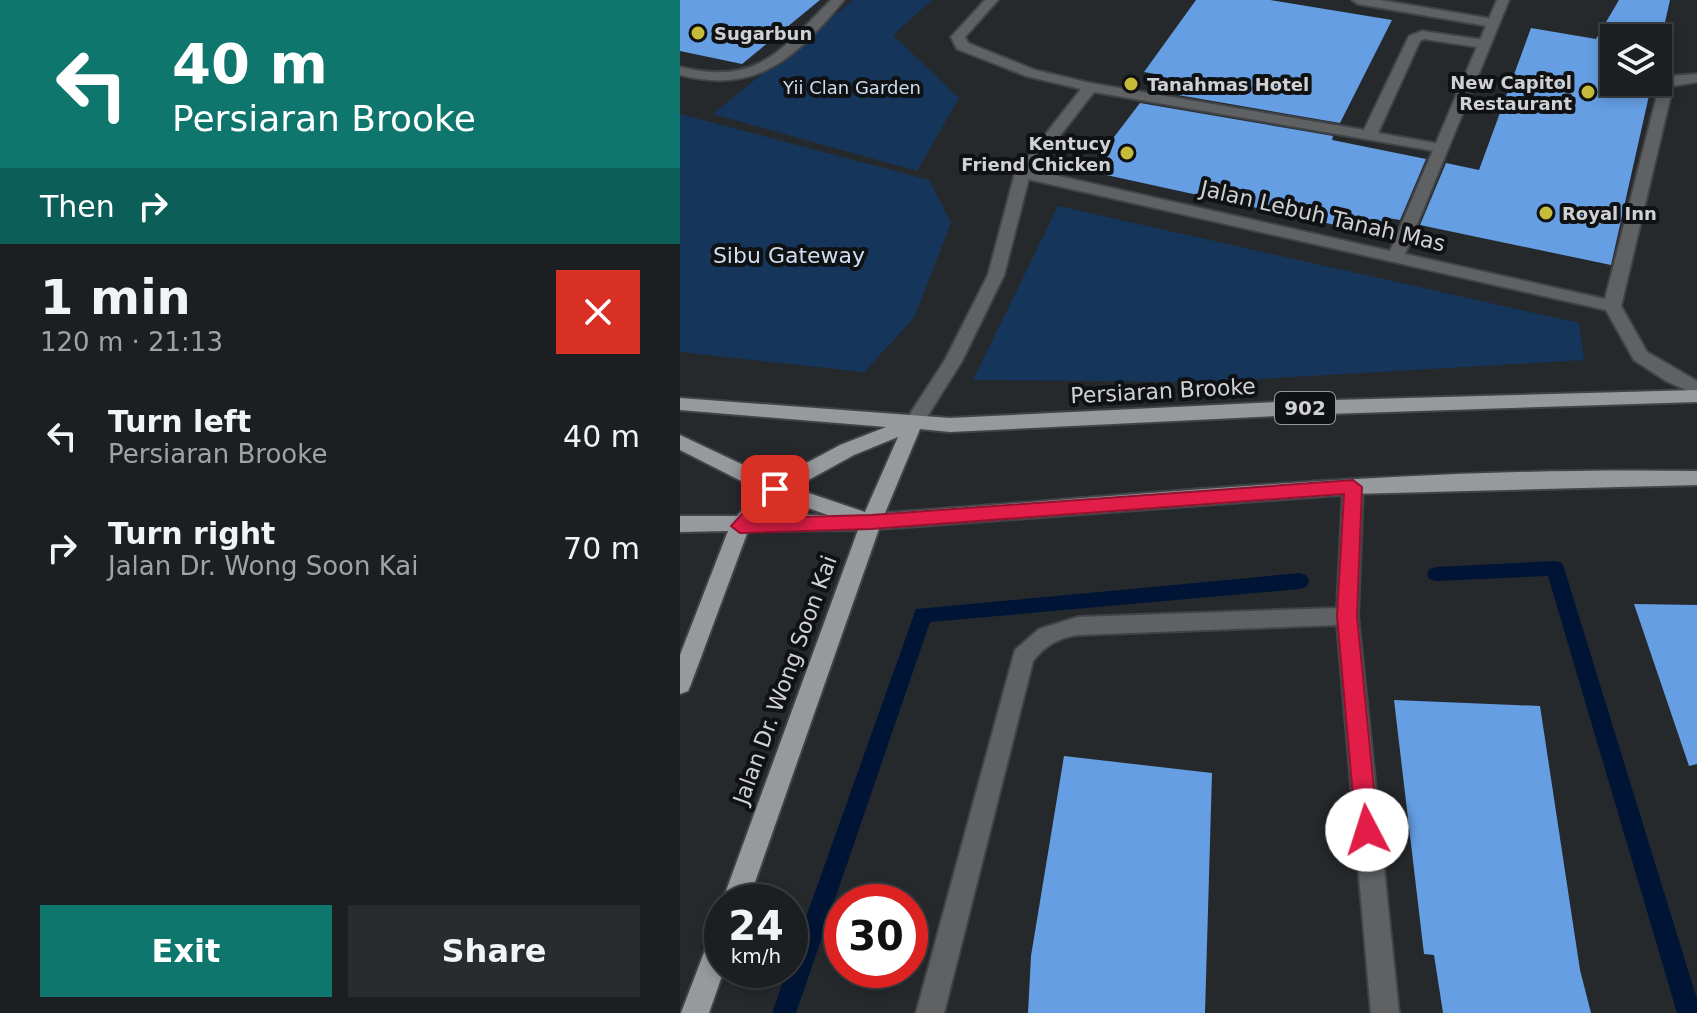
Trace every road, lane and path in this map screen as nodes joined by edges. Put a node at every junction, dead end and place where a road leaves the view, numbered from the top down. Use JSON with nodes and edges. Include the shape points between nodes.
{"nodes":[{"id":1,"x":838,"y":0,"type":"edge"},
{"id":2,"x":992,"y":0,"type":"edge"},
{"id":3,"x":1358,"y":0,"type":"edge"},
{"id":4,"x":1503,"y":0,"type":"edge"},
{"id":5,"x":1493,"y":23,"type":"junction"},
{"id":6,"x":1484,"y":44,"type":"junction"},
{"id":7,"x":680,"y":71,"type":"edge"},
{"id":8,"x":1697,"y":78,"type":"edge"},
{"id":9,"x":1090,"y":87,"type":"junction"},
{"id":10,"x":1369,"y":136,"type":"junction"},
{"id":11,"x":1441,"y":148,"type":"junction"},
{"id":12,"x":1023,"y":173,"type":"junction"},
{"id":13,"x":1396,"y":257,"type":"junction"},
{"id":14,"x":1612,"y":306,"type":"junction"},
{"id":15,"x":1697,"y":389,"type":"edge"},
{"id":16,"x":1697,"y":396,"type":"edge"},
{"id":17,"x":680,"y":404,"type":"edge"},
{"id":18,"x":913,"y":423,"type":"junction"},
{"id":19,"x":680,"y":442,"type":"edge"},
{"id":20,"x":1697,"y":478,"type":"edge"},
{"id":21,"x":1353,"y":487,"type":"junction"},
{"id":22,"x":775,"y":489,"type":"junction"},
{"id":23,"x":871,"y":522,"type":"junction"},
{"id":24,"x":680,"y":524,"type":"edge"},
{"id":25,"x":740,"y":526,"type":"junction"},
{"id":26,"x":1347,"y":616,"type":"junction"},
{"id":27,"x":680,"y":684,"type":"edge"},
{"id":28,"x":741,"y":884,"type":"edge"},
{"id":29,"x":704,"y":988,"type":"edge"},
{"id":30,"x":695,"y":1013,"type":"edge"},
{"id":31,"x":930,"y":1013,"type":"edge"},
{"id":32,"x":1385,"y":1013,"type":"edge"}],
"edges":[{"from":1,"to":7,"type":"street","via":[[769,65],[753,73],[715,79]]},
{"from":2,"to":9,"type":"street","via":[[958,37],[962,46],[1031,73]]},
{"from":3,"to":5,"type":"street"},
{"from":4,"to":5,"type":"street"},
{"from":5,"to":6,"type":"street"},
{"from":6,"to":10,"type":"street","via":[[1422,35],[1414,39]]},
{"from":6,"to":11,"type":"street"},
{"from":8,"to":14,"type":"street","via":[[1667,84]]},
{"from":9,"to":10,"type":"street"},
{"from":9,"to":12,"type":"street"},
{"from":10,"to":11,"type":"street"},
{"from":11,"to":13,"type":"street"},
{"from":12,"to":13,"type":"street","name":"Jalan Lebuh Tanah Mas"},
{"from":12,"to":18,"type":"street","via":[[996,275],[953,361]]},
{"from":13,"to":14,"type":"street","name":"Jalan Lebuh Tanah Mas"},
{"from":14,"to":15,"type":"street","via":[[1640,356]]},
{"from":16,"to":18,"type":"main road","name":"Persiaran Brooke","number":"902"},
{"from":17,"to":18,"type":"main road","name":"Persiaran Brooke","number":"902"},
{"from":18,"to":22,"type":"main road","via":[[847,450]]},
{"from":18,"to":23,"type":"main road","name":"Jalan Dr. Wong Soon Kai"},
{"from":19,"to":22,"type":"main road"},
{"from":20,"to":21,"type":"main road"},
{"from":21,"to":23,"type":"main road"},
{"from":21,"to":26,"type":"street"},
{"from":22,"to":23,"type":"main road"},
{"from":22,"to":25,"type":"main road"},
{"from":23,"to":25,"type":"main road"},
{"from":23,"to":28,"type":"main road","name":"Jalan Dr. Wong Soon Kai"},
{"from":24,"to":25,"type":"main road"},
{"from":25,"to":27,"type":"main road"},
{"from":26,"to":31,"type":"street","via":[[1078,626],[1052,630],[1035,641],[1023,657]]},
{"from":26,"to":32,"type":"street"},
{"from":29,"to":30,"type":"main road"}]}
